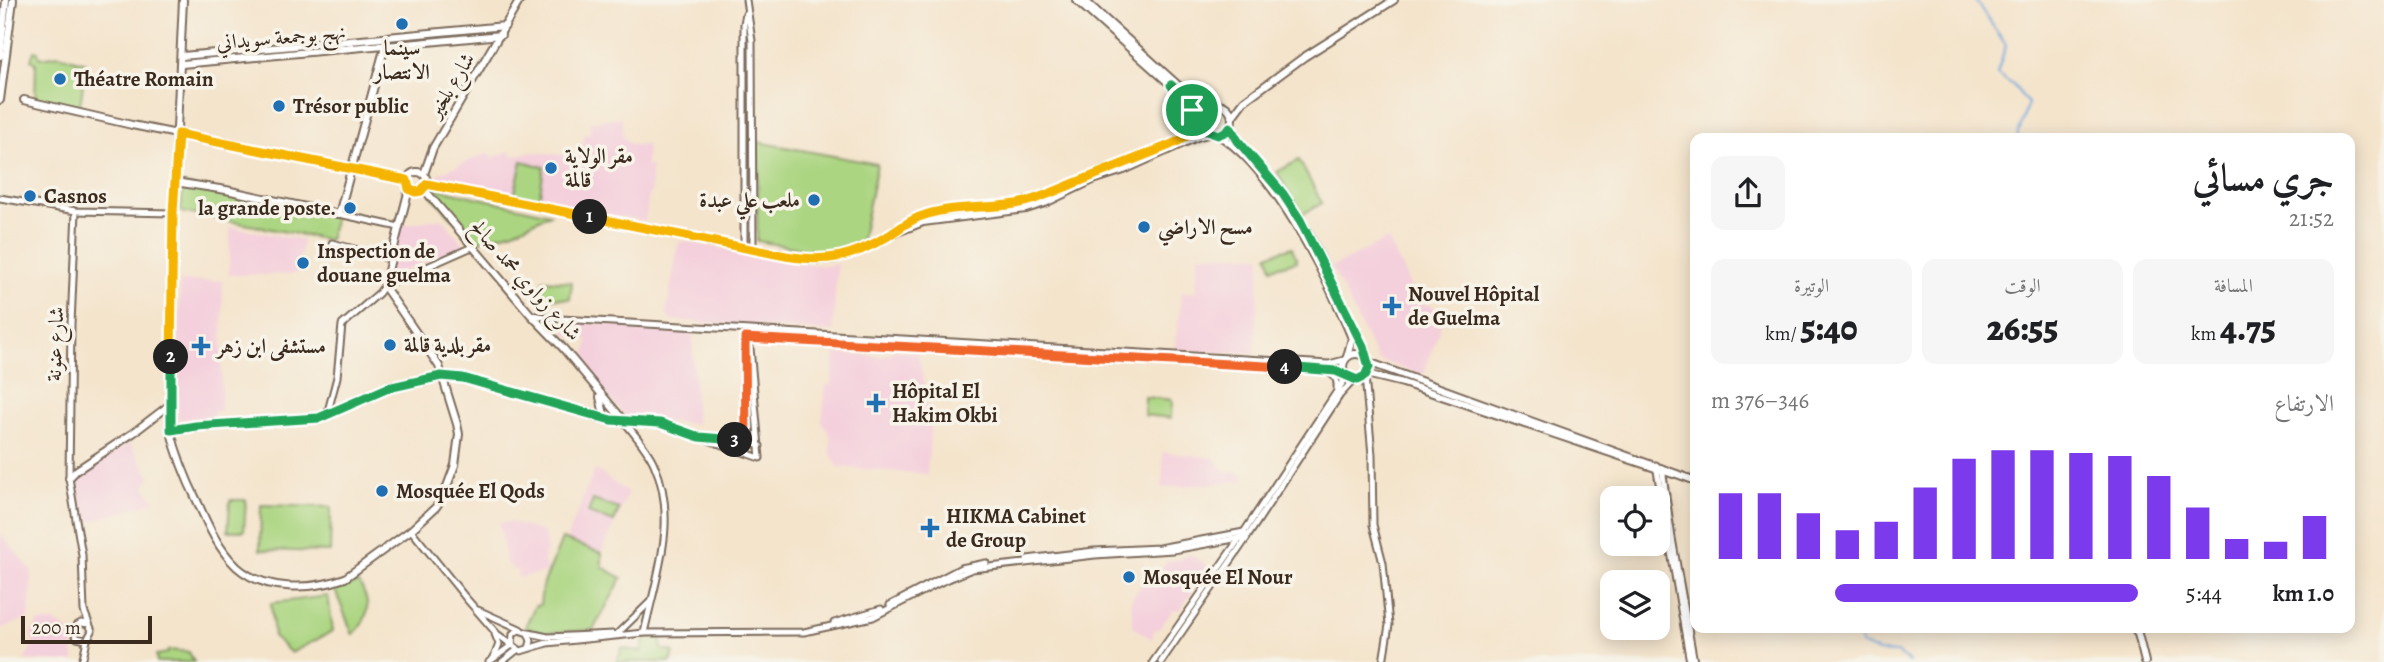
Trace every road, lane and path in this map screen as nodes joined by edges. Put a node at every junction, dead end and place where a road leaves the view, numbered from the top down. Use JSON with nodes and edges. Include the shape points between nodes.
{"nodes":[{"id":1,"x":6,"y":0,"type":"edge"},
{"id":2,"x":13,"y":0,"type":"edge"},
{"id":3,"x":183,"y":0,"type":"edge"},
{"id":4,"x":520,"y":0,"type":"edge"},
{"id":5,"x":746,"y":0,"type":"edge"},
{"id":6,"x":1076,"y":0,"type":"edge"},
{"id":7,"x":1084,"y":0,"type":"edge"},
{"id":8,"x":1394,"y":0,"type":"edge"},
{"id":9,"x":747,"y":11,"type":"junction"},
{"id":10,"x":505,"y":26,"type":"junction"},
{"id":11,"x":489,"y":28,"type":"junction"},
{"id":12,"x":501,"y":35,"type":"junction"},
{"id":13,"x":488,"y":36,"type":"junction"},
{"id":14,"x":385,"y":42,"type":"junction"},
{"id":15,"x":493,"y":48,"type":"junction"},
{"id":16,"x":0,"y":56,"type":"edge"},
{"id":17,"x":182,"y":60,"type":"junction"},
{"id":18,"x":1171,"y":85,"type":"junction"},
{"id":19,"x":0,"y":100,"type":"edge"},
{"id":20,"x":24,"y":100,"type":"dead end"},
{"id":21,"x":1244,"y":101,"type":"junction"},
{"id":22,"x":1213,"y":104,"type":"junction"},
{"id":23,"x":1222,"y":105,"type":"junction"},
{"id":24,"x":1232,"y":117,"type":"junction"},
{"id":25,"x":1202,"y":120,"type":"junction"},
{"id":26,"x":1230,"y":127,"type":"junction"},
{"id":27,"x":178,"y":134,"type":"junction"},
{"id":28,"x":1214,"y":134,"type":"junction"},
{"id":29,"x":1187,"y":137,"type":"junction"},
{"id":30,"x":352,"y":169,"type":"junction"},
{"id":31,"x":420,"y":173,"type":"junction"},
{"id":32,"x":407,"y":180,"type":"junction"},
{"id":33,"x":175,"y":183,"type":"junction"},
{"id":34,"x":426,"y":187,"type":"junction"},
{"id":35,"x":409,"y":189,"type":"junction"},
{"id":36,"x":0,"y":198,"type":"edge"},
{"id":37,"x":76,"y":211,"type":"junction"},
{"id":38,"x":173,"y":213,"type":"junction"},
{"id":39,"x":339,"y":214,"type":"junction"},
{"id":40,"x":399,"y":227,"type":"junction"},
{"id":41,"x":892,"y":234,"type":"junction"},
{"id":42,"x":332,"y":243,"type":"dead end"},
{"id":43,"x":472,"y":247,"type":"junction"},
{"id":44,"x":744,"y":247,"type":"junction"},
{"id":45,"x":753,"y":249,"type":"junction"},
{"id":46,"x":390,"y":259,"type":"junction"},
{"id":47,"x":384,"y":286,"type":"junction"},
{"id":48,"x":531,"y":315,"type":"junction"},
{"id":49,"x":561,"y":319,"type":"junction"},
{"id":50,"x":747,"y":330,"type":"junction"},
{"id":51,"x":548,"y":334,"type":"junction"},
{"id":52,"x":747,"y":338,"type":"junction"},
{"id":53,"x":1346,"y":358,"type":"junction"},
{"id":54,"x":1367,"y":360,"type":"junction"},
{"id":55,"x":1324,"y":369,"type":"junction"},
{"id":56,"x":1345,"y":374,"type":"junction"},
{"id":57,"x":1366,"y":375,"type":"junction"},
{"id":58,"x":441,"y":376,"type":"junction"},
{"id":59,"x":1357,"y":380,"type":"junction"},
{"id":60,"x":1336,"y":392,"type":"junction"},
{"id":61,"x":600,"y":395,"type":"junction"},
{"id":62,"x":170,"y":404,"type":"junction"},
{"id":63,"x":612,"y":407,"type":"junction"},
{"id":64,"x":602,"y":410,"type":"junction"},
{"id":65,"x":592,"y":414,"type":"junction"},
{"id":66,"x":327,"y":415,"type":"junction"},
{"id":67,"x":623,"y":419,"type":"junction"},
{"id":68,"x":608,"y":420,"type":"junction"},
{"id":69,"x":640,"y":421,"type":"junction"},
{"id":70,"x":170,"y":429,"type":"junction"},
{"id":71,"x":635,"y":436,"type":"junction"},
{"id":72,"x":699,"y":437,"type":"junction"},
{"id":73,"x":746,"y":441,"type":"junction"},
{"id":74,"x":760,"y":446,"type":"junction"},
{"id":75,"x":748,"y":452,"type":"junction"},
{"id":76,"x":1659,"y":469,"type":"junction"},
{"id":77,"x":69,"y":478,"type":"junction"},
{"id":78,"x":1690,"y":479,"type":"edge"},
{"id":79,"x":411,"y":530,"type":"junction"},
{"id":80,"x":1243,"y":536,"type":"junction"},
{"id":81,"x":650,"y":603,"type":"junction"},
{"id":82,"x":475,"y":608,"type":"junction"},
{"id":83,"x":84,"y":611,"type":"junction"},
{"id":84,"x":81,"y":623,"type":"junction"},
{"id":85,"x":488,"y":623,"type":"junction"},
{"id":86,"x":89,"y":624,"type":"junction"},
{"id":87,"x":525,"y":632,"type":"junction"},
{"id":88,"x":644,"y":633,"type":"junction"},
{"id":89,"x":2137,"y":633,"type":"edge"},
{"id":90,"x":616,"y":635,"type":"junction"},
{"id":91,"x":80,"y":640,"type":"junction"},
{"id":92,"x":88,"y":640,"type":"junction"},
{"id":93,"x":515,"y":648,"type":"junction"},
{"id":94,"x":529,"y":648,"type":"junction"},
{"id":95,"x":490,"y":661,"type":"edge"},
{"id":96,"x":81,"y":662,"type":"edge"},
{"id":97,"x":502,"y":662,"type":"edge"},
{"id":98,"x":1153,"y":662,"type":"edge"},
{"id":99,"x":1161,"y":662,"type":"edge"},
{"id":100,"x":1383,"y":662,"type":"edge"},
{"id":101,"x":1692,"y":662,"type":"edge"},
{"id":102,"x":2146,"y":662,"type":"edge"}],
"edges":[{"from":1,"to":16,"type":"main road"},
{"from":2,"to":19,"type":"main road"},
{"from":3,"to":17,"type":"main road"},
{"from":4,"to":10,"type":"main road","name":"شارع بلخير"},
{"from":5,"to":9,"type":"street"},
{"from":6,"to":18,"type":"main road"},
{"from":7,"to":22,"type":"main road","via":[[1191,97]]},
{"from":8,"to":21,"type":"main road"},
{"from":9,"to":44,"type":"street"},
{"from":9,"to":45,"type":"street","via":[[752,41]]},
{"from":10,"to":11,"type":"main road","name":"نهج بوجمعة سويداني"},
{"from":10,"to":12,"type":"main road","name":"شارع بلخير"},
{"from":11,"to":13,"type":"main road"},
{"from":11,"to":14,"type":"main road","name":"نهج بوجمعة سويداني"},
{"from":12,"to":13,"type":"main road","name":"نهج بوجمعة سويداني"},
{"from":12,"to":15,"type":"main road","name":"شارع بلخير"},
{"from":13,"to":14,"type":"main road","name":"نهج بوجمعة سويداني"},
{"from":13,"to":15,"type":"main road"},
{"from":14,"to":17,"type":"main road","name":"نهج بوجمعة سويداني"},
{"from":14,"to":30,"type":"main road"},
{"from":15,"to":31,"type":"main road","name":"شارع بلخير"},
{"from":17,"to":27,"type":"main road"},
{"from":18,"to":25,"type":"main road"},
{"from":18,"to":29,"type":"main road","via":[[1194,114]]},
{"from":20,"to":27,"type":"main road"},
{"from":21,"to":23,"type":"main road"},
{"from":21,"to":24,"type":"main road"},
{"from":22,"to":23,"type":"main road"},
{"from":22,"to":25,"type":"main road"},
{"from":23,"to":24,"type":"main road"},
{"from":24,"to":26,"type":"main road"},
{"from":25,"to":28,"type":"main road"},
{"from":25,"to":29,"type":"main road"},
{"from":26,"to":28,"type":"main road"},
{"from":26,"to":54,"type":"main road","via":[[1300,220]]},
{"from":27,"to":30,"type":"main road"},
{"from":27,"to":33,"type":"main road"},
{"from":28,"to":41,"type":"main road","via":[[1197,137],[1045,203],[931,220]]},
{"from":28,"to":53,"type":"main road","via":[[1233,145],[1292,217],[1352,338]]},
{"from":29,"to":41,"type":"main road","via":[[1035,199],[937,211],[903,224]]},
{"from":30,"to":32,"type":"main road"},
{"from":30,"to":39,"type":"main road"},
{"from":31,"to":32,"type":"main road"},
{"from":31,"to":34,"type":"main road"},
{"from":32,"to":35,"type":"main road"},
{"from":33,"to":38,"type":"main road"},
{"from":33,"to":39,"type":"main road"},
{"from":34,"to":35,"type":"main road","via":[[415,192]]},
{"from":34,"to":43,"type":"main road","name":"شارع زواوي محمد صالح"},
{"from":34,"to":44,"type":"main road"},
{"from":35,"to":40,"type":"main road"},
{"from":36,"to":37,"type":"street"},
{"from":37,"to":38,"type":"street"},
{"from":37,"to":77,"type":"street","name":"شارع عنونة"},
{"from":38,"to":62,"type":"main road"},
{"from":39,"to":40,"type":"street"},
{"from":40,"to":46,"type":"main road"},
{"from":41,"to":45,"type":"main road","via":[[833,259]]},
{"from":42,"to":46,"type":"street"},
{"from":43,"to":47,"type":"street"},
{"from":43,"to":48,"type":"main road","name":"شارع زواوي محمد صالح"},
{"from":44,"to":45,"type":"main road"},
{"from":46,"to":47,"type":"main road"},
{"from":47,"to":58,"type":"main road","via":[[439,366]]},
{"from":47,"to":66,"type":"street","via":[[342,324],[337,377]]},
{"from":48,"to":49,"type":"street"},
{"from":48,"to":51,"type":"main road","name":"شارع زواوي محمد صالح"},
{"from":49,"to":50,"type":"street"},
{"from":49,"to":51,"type":"street","via":[[548,326]]},
{"from":50,"to":52,"type":"street"},
{"from":50,"to":53,"type":"street","via":[[1329,364]]},
{"from":51,"to":61,"type":"main road","name":"شارع زواوي محمد صالح"},
{"from":52,"to":55,"type":"street"},
{"from":52,"to":73,"type":"street"},
{"from":52,"to":74,"type":"street"},
{"from":53,"to":54,"type":"main road","via":[[1357,354]]},
{"from":53,"to":56,"type":"main road"},
{"from":54,"to":57,"type":"main road"},
{"from":54,"to":76,"type":"main road"},
{"from":55,"to":56,"type":"street"},
{"from":55,"to":60,"type":"street","via":[[1338,382]]},
{"from":56,"to":59,"type":"main road"},
{"from":56,"to":60,"type":"street"},
{"from":57,"to":59,"type":"main road"},
{"from":57,"to":76,"type":"main road"},
{"from":57,"to":100,"type":"street","via":[[1373,526],[1383,563],[1389,625]]},
{"from":58,"to":65,"type":"main road"},
{"from":58,"to":66,"type":"main road","via":[[388,388]]},
{"from":58,"to":79,"type":"main road","via":[[459,434],[455,465],[443,497]]},
{"from":59,"to":80,"type":"street","via":[[1340,396]]},
{"from":60,"to":80,"type":"street"},
{"from":61,"to":63,"type":"main road","name":"شارع زواوي محمد صالح"},
{"from":61,"to":64,"type":"main road","name":"شارع زواوي محمد صالح"},
{"from":62,"to":70,"type":"main road"},
{"from":62,"to":77,"type":"main road"},
{"from":63,"to":64,"type":"main road"},
{"from":63,"to":67,"type":"main road","name":"شارع زواوي محمد صالح"},
{"from":64,"to":65,"type":"main road"},
{"from":64,"to":68,"type":"main road","name":"شارع زواوي محمد صالح"},
{"from":65,"to":68,"type":"main road"},
{"from":66,"to":70,"type":"main road"},
{"from":67,"to":68,"type":"main road"},
{"from":67,"to":69,"type":"street"},
{"from":67,"to":71,"type":"street"},
{"from":68,"to":71,"type":"street"},
{"from":69,"to":71,"type":"street"},
{"from":69,"to":72,"type":"street"},
{"from":70,"to":79,"type":"main road","via":[[218,542],[239,568],[259,580],[286,586],[329,584],[356,572]]},
{"from":71,"to":81,"type":"street","via":[[653,462],[667,509]]},
{"from":72,"to":73,"type":"street"},
{"from":72,"to":75,"type":"street"},
{"from":73,"to":74,"type":"street"},
{"from":73,"to":75,"type":"street"},
{"from":74,"to":75,"type":"street","via":[[761,458]]},
{"from":76,"to":78,"type":"main road"},
{"from":76,"to":101,"type":"street","via":[[1670,556]]},
{"from":77,"to":83,"type":"street","name":"شارع عنونة","via":[[82,555]]},
{"from":79,"to":82,"type":"street"},
{"from":80,"to":88,"type":"street","via":[[966,566],[873,613],[804,632]]},
{"from":80,"to":98,"type":"street"},
{"from":80,"to":99,"type":"street"},
{"from":81,"to":88,"type":"street"},
{"from":81,"to":90,"type":"street"},
{"from":82,"to":85,"type":"street"},
{"from":82,"to":87,"type":"street"},
{"from":83,"to":84,"type":"street"},
{"from":83,"to":86,"type":"street"},
{"from":84,"to":86,"type":"street"},
{"from":84,"to":91,"type":"street","via":[[74,631]]},
{"from":85,"to":93,"type":"street"},
{"from":85,"to":95,"type":"street","via":[[499,643]]},
{"from":86,"to":92,"type":"street"},
{"from":87,"to":90,"type":"street","via":[[548,637]]},
{"from":87,"to":93,"type":"street","via":[[513,634]]},
{"from":87,"to":94,"type":"street","via":[[531,641]]},
{"from":88,"to":90,"type":"street"},
{"from":89,"to":102,"type":"main road"},
{"from":90,"to":94,"type":"street"},
{"from":91,"to":92,"type":"street"},
{"from":91,"to":96,"type":"street"},
{"from":92,"to":96,"type":"street"},
{"from":93,"to":94,"type":"street"},
{"from":93,"to":95,"type":"street"},
{"from":93,"to":97,"type":"street"}]}
